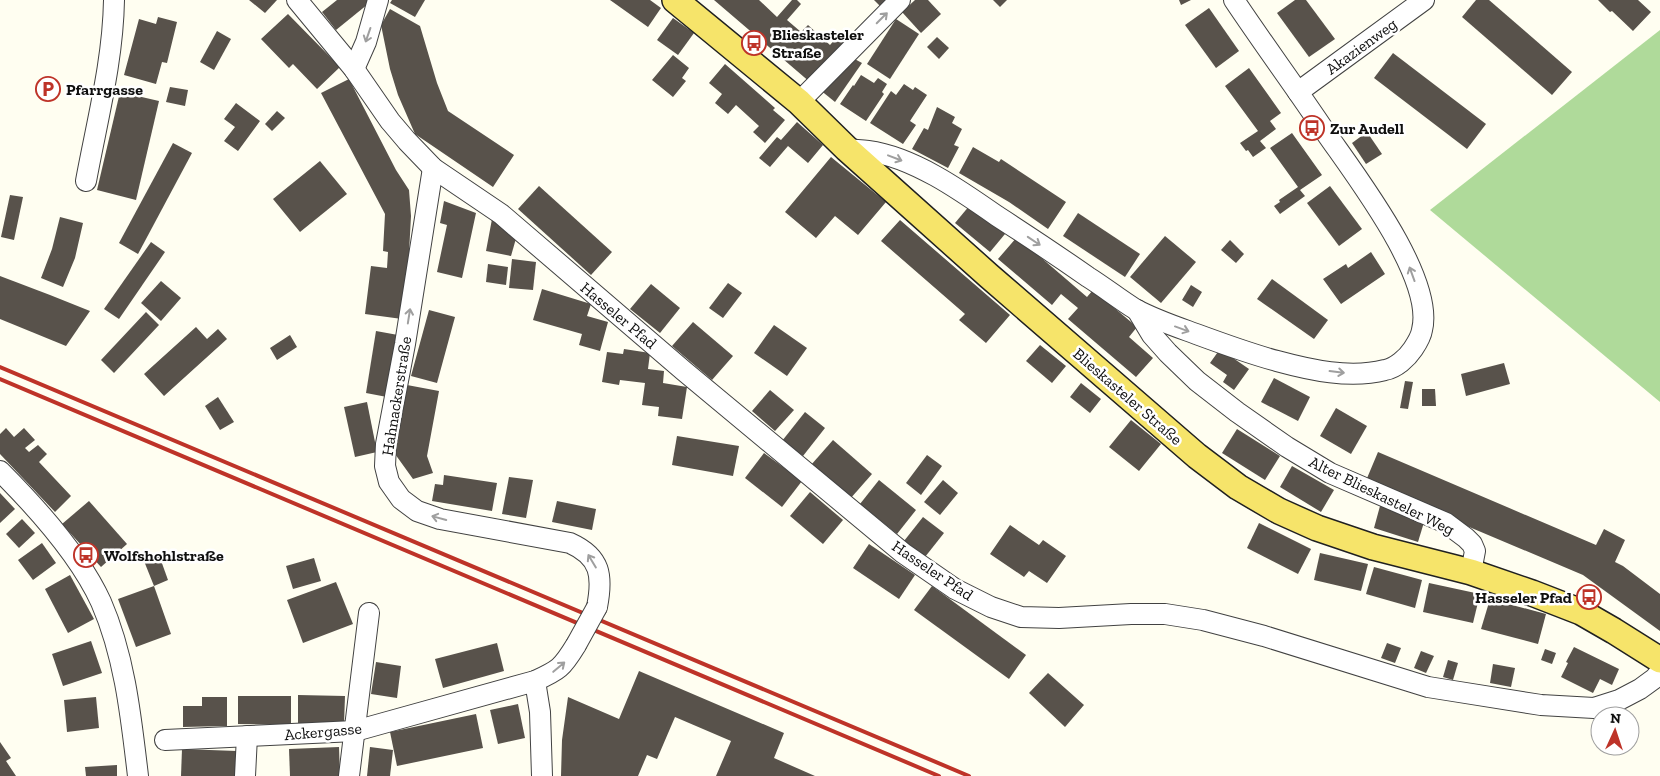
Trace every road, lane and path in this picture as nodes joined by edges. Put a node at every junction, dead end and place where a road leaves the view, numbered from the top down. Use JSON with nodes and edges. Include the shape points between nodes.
{"nodes":[{"id":1,"x":114,"y":0,"type":"edge"},
{"id":2,"x":297,"y":0,"type":"edge"},
{"id":3,"x":378,"y":0,"type":"edge"},
{"id":4,"x":675,"y":0,"type":"edge"},
{"id":5,"x":900,"y":0,"type":"edge"},
{"id":6,"x":1234,"y":0,"type":"edge"},
{"id":7,"x":1424,"y":0,"type":"edge"},
{"id":8,"x":354,"y":69,"type":"junction"},
{"id":9,"x":1298,"y":92,"type":"junction"},
{"id":10,"x":799,"y":102,"type":"junction"},
{"id":11,"x":847,"y":149,"type":"junction"},
{"id":12,"x":433,"y":168,"type":"junction"},
{"id":13,"x":86,"y":181,"type":"dead end"},
{"id":14,"x":1137,"y":310,"type":"junction"},
{"id":15,"x":0,"y":471,"type":"edge"},
{"id":16,"x":1471,"y":572,"type":"junction"},
{"id":17,"x":369,"y":613,"type":"dead end"},
{"id":18,"x":1660,"y":660,"type":"edge"},
{"id":19,"x":1660,"y":672,"type":"edge"},
{"id":20,"x":535,"y":681,"type":"junction"},
{"id":21,"x":355,"y":731,"type":"junction"},
{"id":22,"x":247,"y":736,"type":"junction"},
{"id":23,"x":165,"y":740,"type":"dead end"},
{"id":24,"x":138,"y":776,"type":"edge"},
{"id":25,"x":245,"y":776,"type":"edge"},
{"id":26,"x":349,"y":776,"type":"edge"},
{"id":27,"x":542,"y":776,"type":"edge"}],
"edges":[{"from":1,"to":13,"type":"street","via":[[107,72]]},
{"from":2,"to":8,"type":"street"},
{"from":3,"to":8,"type":"street","one_way":true},
{"from":4,"to":10,"type":"main road","name":"Blieskasteler Straße"},
{"from":10,"to":5,"type":"street","one_way":true},
{"from":6,"to":9,"type":"street"},
{"from":7,"to":9,"type":"street","name":"Akazienweg"},
{"from":8,"to":12,"type":"street","via":[[390,120]]},
{"from":14,"to":9,"type":"street","one_way":true,"via":[[1245,352],[1304,368],[1346,373],[1387,370],[1411,352],[1422,329],[1423,312],[1407,259],[1385,218]]},
{"from":10,"to":11,"type":"main road","name":"Blieskasteler Straße"},
{"from":11,"to":14,"type":"street","one_way":true,"via":[[887,155],[932,175]]},
{"from":11,"to":16,"type":"main road","name":"Blieskasteler Straße","via":[[1197,456],[1238,487],[1317,528],[1373,547]]},
{"from":12,"to":19,"type":"street","name":"Hasseler Pfad","via":[[501,214],[903,553],[955,589],[990,607],[1021,616],[1059,618],[1164,614],[1203,620],[1428,687],[1541,705],[1594,708],[1640,689]]},
{"from":20,"to":12,"type":"street","name":"Hahnackerstraße","one_way":true,"bridge":true,"via":[[558,670],[567,661],[596,607],[600,587],[594,560],[570,544],[440,519],[417,511],[401,499],[389,482],[385,466],[386,444]]},
{"from":14,"to":16,"type":"street","name":"Alter Blieskasteler Weg","via":[[1152,335],[1197,381],[1287,447],[1330,473],[1446,523],[1466,538],[1475,551]]},
{"from":15,"to":24,"type":"street","via":[[64,543],[101,602],[124,673]]},
{"from":16,"to":18,"type":"main road","name":"Blieskasteler Straße","via":[[1580,612]]},
{"from":17,"to":21,"type":"street"},
{"from":20,"to":21,"type":"street","name":"Ackergasse"},
{"from":20,"to":27,"type":"street","via":[[540,712]]},
{"from":21,"to":22,"type":"street","name":"Ackergasse"},
{"from":21,"to":26,"type":"street"},
{"from":22,"to":23,"type":"street","name":"Ackergasse"},
{"from":22,"to":25,"type":"street"}]}
